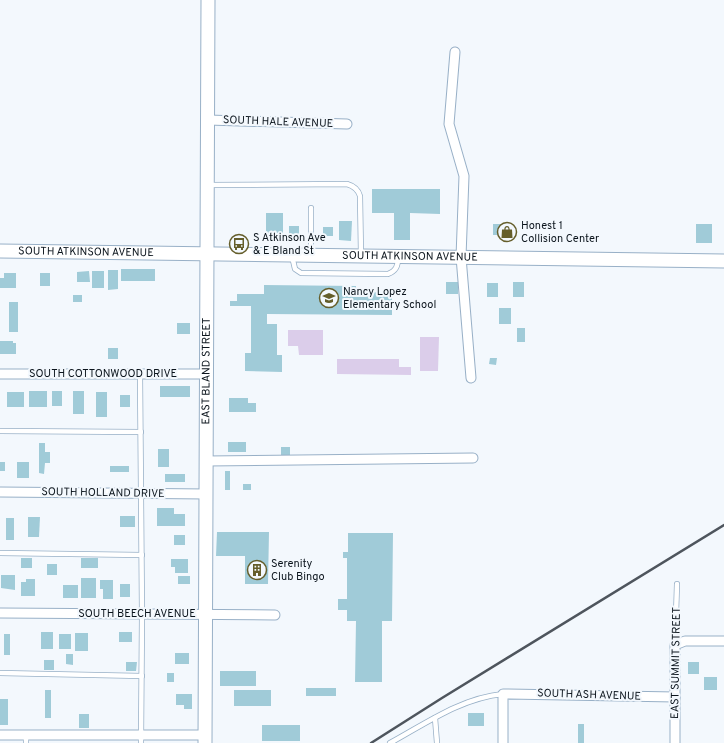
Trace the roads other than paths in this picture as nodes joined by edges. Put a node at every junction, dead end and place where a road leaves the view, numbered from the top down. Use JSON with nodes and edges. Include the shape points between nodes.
{"nodes":[{"id":1,"x":208,"y":0,"type":"edge"},
{"id":2,"x":455,"y":52,"type":"dead end"},
{"id":3,"x":208,"y":120,"type":"junction"},
{"id":4,"x":347,"y":124,"type":"dead end"},
{"id":5,"x":208,"y":185,"type":"junction"},
{"id":6,"x":311,"y":208,"type":"dead end"},
{"id":7,"x":0,"y":250,"type":"edge"},
{"id":8,"x":208,"y":253,"type":"junction"},
{"id":9,"x":292,"y":254,"type":"junction"},
{"id":10,"x":311,"y":255,"type":"junction"},
{"id":11,"x":361,"y":255,"type":"junction"},
{"id":12,"x":398,"y":256,"type":"junction"},
{"id":13,"x":461,"y":257,"type":"junction"},
{"id":14,"x":724,"y":261,"type":"edge"},
{"id":15,"x":0,"y":374,"type":"edge"},
{"id":16,"x":140,"y":374,"type":"junction"},
{"id":17,"x":207,"y":374,"type":"junction"},
{"id":18,"x":471,"y":378,"type":"dead end"},
{"id":19,"x":0,"y":431,"type":"edge"},
{"id":20,"x":141,"y":432,"type":"junction"},
{"id":21,"x":473,"y":458,"type":"dead end"},
{"id":22,"x":206,"y":461,"type":"junction"},
{"id":23,"x":0,"y":492,"type":"edge"},
{"id":24,"x":141,"y":493,"type":"junction"},
{"id":25,"x":207,"y":494,"type":"junction"},
{"id":26,"x":0,"y":553,"type":"edge"},
{"id":27,"x":142,"y":555,"type":"junction"},
{"id":28,"x":677,"y":584,"type":"dead end"},
{"id":29,"x":0,"y":613,"type":"edge"},
{"id":30,"x":142,"y":614,"type":"junction"},
{"id":31,"x":206,"y":614,"type":"junction"},
{"id":32,"x":275,"y":615,"type":"dead end"},
{"id":33,"x":724,"y":641,"type":"edge"},
{"id":34,"x":675,"y":645,"type":"junction"},
{"id":35,"x":0,"y":673,"type":"edge"},
{"id":36,"x":142,"y":676,"type":"junction"},
{"id":37,"x":503,"y":694,"type":"junction"},
{"id":38,"x":675,"y":697,"type":"junction"},
{"id":39,"x":435,"y":718,"type":"junction"},
{"id":40,"x":0,"y":735,"type":"edge"},
{"id":41,"x":26,"y":739,"type":"edge"},
{"id":42,"x":88,"y":739,"type":"edge"},
{"id":43,"x":141,"y":739,"type":"edge"},
{"id":44,"x":205,"y":739,"type":"edge"},
{"id":45,"x":390,"y":743,"type":"edge"},
{"id":46,"x":437,"y":743,"type":"edge"},
{"id":47,"x":503,"y":743,"type":"edge"},
{"id":48,"x":675,"y":743,"type":"edge"}],
"edges":[{"from":1,"to":3,"type":"street","name":"EAST BLAND STREET"},
{"from":2,"to":13,"type":"street","via":[[449,124],[464,176]]},
{"from":3,"to":4,"type":"street","name":"SOUTH HALE AVENUE"},
{"from":3,"to":5,"type":"street","name":"EAST BLAND STREET"},
{"from":5,"to":8,"type":"street","name":"EAST BLAND STREET"},
{"from":5,"to":11,"type":"lane","via":[[352,186],[358,190],[360,196]]},
{"from":6,"to":10,"type":"lane"},
{"from":7,"to":8,"type":"street","name":"SOUTH ATKINSON AVENUE"},
{"from":8,"to":9,"type":"street","name":"SOUTH ATKINSON AVENUE"},
{"from":8,"to":17,"type":"street","name":"EAST BLAND STREET"},
{"from":9,"to":10,"type":"street","name":"SOUTH ATKINSON AVENUE"},
{"from":9,"to":12,"type":"lane","via":[[295,269],[301,273],[388,274],[396,270]]},
{"from":10,"to":11,"type":"street","name":"SOUTH ATKINSON AVENUE"},
{"from":11,"to":12,"type":"street","name":"SOUTH ATKINSON AVENUE"},
{"from":12,"to":13,"type":"street","name":"SOUTH ATKINSON AVENUE"},
{"from":13,"to":14,"type":"street","name":"SOUTH ATKINSON AVENUE"},
{"from":13,"to":18,"type":"street"},
{"from":15,"to":16,"type":"street","name":"SOUTH COTTONWOOD DRIVE"},
{"from":16,"to":17,"type":"street","name":"SOUTH COTTONWOOD DRIVE"},
{"from":16,"to":20,"type":"lane"},
{"from":17,"to":22,"type":"street","name":"EAST BLAND STREET"},
{"from":19,"to":20,"type":"lane"},
{"from":20,"to":24,"type":"lane"},
{"from":21,"to":22,"type":"street"},
{"from":22,"to":25,"type":"street","name":"EAST BLAND STREET"},
{"from":23,"to":24,"type":"street","name":"SOUTH HOLLAND DRIVE"},
{"from":24,"to":25,"type":"street","name":"SOUTH HOLLAND DRIVE"},
{"from":24,"to":27,"type":"lane"},
{"from":25,"to":31,"type":"street","name":"EAST BLAND STREET"},
{"from":26,"to":27,"type":"lane"},
{"from":27,"to":30,"type":"lane"},
{"from":28,"to":34,"type":"lane","name":"EAST SUMMIT STREET"},
{"from":29,"to":30,"type":"street","name":"SOUTH BEECH AVENUE"},
{"from":30,"to":31,"type":"street","name":"SOUTH BEECH AVENUE"},
{"from":30,"to":36,"type":"lane"},
{"from":31,"to":32,"type":"street","name":"SOUTH BEECH AVENUE"},
{"from":31,"to":44,"type":"street","name":"EAST BLAND STREET"},
{"from":33,"to":34,"type":"street","via":[[685,641]]},
{"from":34,"to":38,"type":"street","name":"EAST SUMMIT STREET"},
{"from":35,"to":36,"type":"lane"},
{"from":36,"to":43,"type":"lane"},
{"from":37,"to":38,"type":"street","name":"SOUTH ASH AVENUE"},
{"from":37,"to":39,"type":"lane","via":[[470,701]]},
{"from":37,"to":47,"type":"street"},
{"from":38,"to":48,"type":"street","name":"EAST SUMMIT STREET"},
{"from":39,"to":45,"type":"lane"},
{"from":39,"to":46,"type":"lane"},
{"from":40,"to":41,"type":"street"},
{"from":41,"to":42,"type":"street"},
{"from":42,"to":43,"type":"street"},
{"from":43,"to":44,"type":"street"}]}
